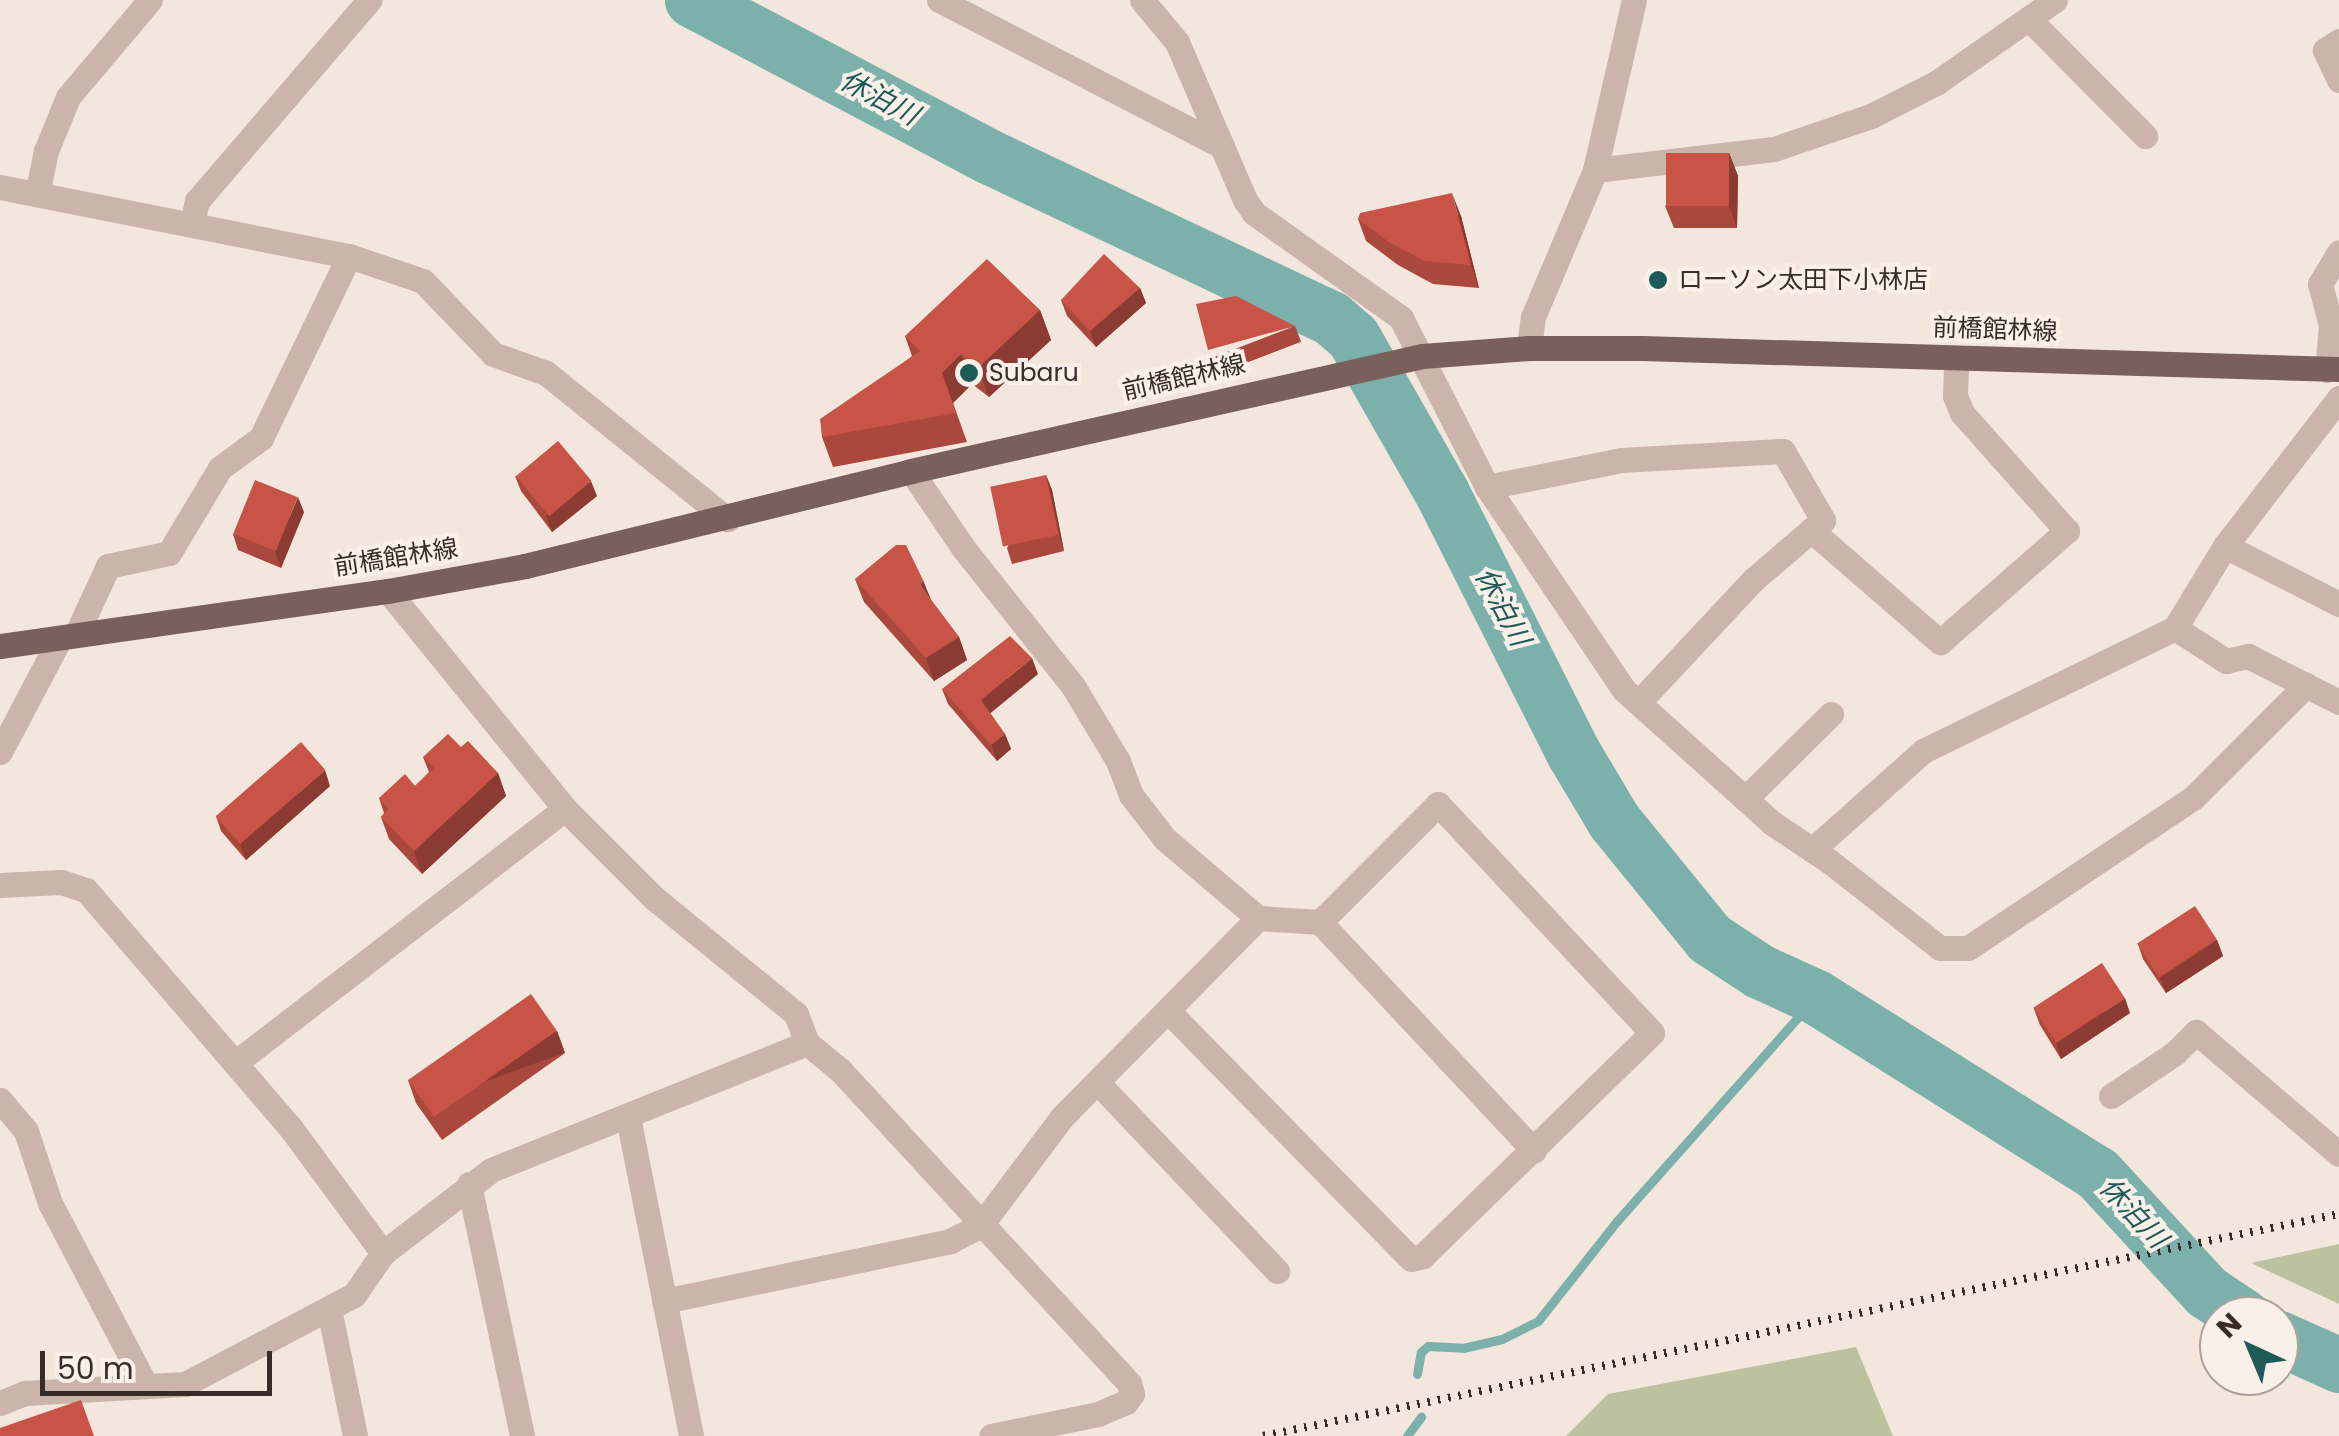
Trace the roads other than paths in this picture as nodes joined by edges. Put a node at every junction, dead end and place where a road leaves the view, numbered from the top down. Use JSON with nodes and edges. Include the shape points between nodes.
{"nodes":[{"id":1,"x":150,"y":0,"type":"edge"},
{"id":2,"x":370,"y":0,"type":"edge"},
{"id":3,"x":940,"y":0,"type":"edge"},
{"id":4,"x":1142,"y":0,"type":"edge"},
{"id":5,"x":1634,"y":0,"type":"edge"},
{"id":6,"x":2055,"y":0,"type":"edge"},
{"id":7,"x":2029,"y":19,"type":"junction"},
{"id":8,"x":2339,"y":41,"type":"edge"},
{"id":9,"x":2339,"y":80,"type":"edge"},
{"id":10,"x":2145,"y":136,"type":"dead end"},
{"id":11,"x":1222,"y":146,"type":"junction"},
{"id":12,"x":1595,"y":170,"type":"junction"},
{"id":13,"x":0,"y":188,"type":"edge"},
{"id":14,"x":38,"y":194,"type":"junction"},
{"id":15,"x":192,"y":224,"type":"junction"},
{"id":16,"x":2339,"y":252,"type":"edge"},
{"id":17,"x":349,"y":256,"type":"junction"},
{"id":18,"x":1528,"y":348,"type":"junction"},
{"id":19,"x":1415,"y":358,"type":"junction"},
{"id":20,"x":1956,"y":359,"type":"junction"},
{"id":21,"x":2333,"y":370,"type":"edge"},
{"id":22,"x":2339,"y":398,"type":"edge"},
{"id":23,"x":911,"y":471,"type":"junction"},
{"id":24,"x":1488,"y":487,"type":"junction"},
{"id":25,"x":727,"y":518,"type":"junction"},
{"id":26,"x":1811,"y":530,"type":"junction"},
{"id":27,"x":2224,"y":546,"type":"junction"},
{"id":28,"x":388,"y":592,"type":"junction"},
{"id":29,"x":2339,"y":604,"type":"edge"},
{"id":30,"x":2175,"y":628,"type":"junction"},
{"id":31,"x":68,"y":636,"type":"junction"},
{"id":32,"x":0,"y":646,"type":"edge"},
{"id":33,"x":2306,"y":685,"type":"junction"},
{"id":34,"x":2339,"y":702,"type":"edge"},
{"id":35,"x":1638,"y":703,"type":"junction"},
{"id":36,"x":1830,"y":714,"type":"dead end"},
{"id":37,"x":0,"y":752,"type":"edge"},
{"id":38,"x":1745,"y":799,"type":"junction"},
{"id":39,"x":565,"y":808,"type":"junction"},
{"id":40,"x":1812,"y":850,"type":"junction"},
{"id":41,"x":0,"y":884,"type":"edge"},
{"id":42,"x":1258,"y":918,"type":"junction"},
{"id":43,"x":1320,"y":922,"type":"junction"},
{"id":44,"x":1170,"y":1013,"type":"junction"},
{"id":45,"x":807,"y":1043,"type":"junction"},
{"id":46,"x":235,"y":1064,"type":"junction"},
{"id":47,"x":1098,"y":1083,"type":"junction"},
{"id":48,"x":2111,"y":1096,"type":"dead end"},
{"id":49,"x":0,"y":1100,"type":"edge"},
{"id":50,"x":628,"y":1117,"type":"junction"},
{"id":51,"x":1534,"y":1150,"type":"junction"},
{"id":52,"x":2339,"y":1154,"type":"edge"},
{"id":53,"x":469,"y":1184,"type":"junction"},
{"id":54,"x":981,"y":1224,"type":"junction"},
{"id":55,"x":383,"y":1253,"type":"junction"},
{"id":56,"x":1277,"y":1271,"type":"dead end"},
{"id":57,"x":664,"y":1301,"type":"junction"},
{"id":58,"x":329,"y":1310,"type":"junction"},
{"id":59,"x":146,"y":1386,"type":"junction"},
{"id":60,"x":0,"y":1403,"type":"edge"},
{"id":61,"x":355,"y":1436,"type":"edge"},
{"id":62,"x":522,"y":1436,"type":"edge"},
{"id":63,"x":691,"y":1436,"type":"edge"},
{"id":64,"x":991,"y":1436,"type":"edge"}],
"edges":[{"from":1,"to":14,"type":"street","via":[[68,96]]},
{"from":2,"to":15,"type":"street","via":[[197,201]]},
{"from":3,"to":11,"type":"street"},
{"from":4,"to":11,"type":"street","via":[[1178,42]]},
{"from":5,"to":12,"type":"street"},
{"from":6,"to":7,"type":"street"},
{"from":7,"to":10,"type":"street"},
{"from":7,"to":12,"type":"street","via":[[1936,83],[1871,116],[1774,149]]},
{"from":8,"to":9,"type":"street","via":[[2325,50]]},
{"from":11,"to":19,"type":"street","via":[[1254,213],[1401,318]]},
{"from":12,"to":18,"type":"street","via":[[1533,317]]},
{"from":13,"to":14,"type":"street"},
{"from":14,"to":15,"type":"street"},
{"from":15,"to":17,"type":"street"},
{"from":16,"to":21,"type":"street","via":[[2320,284]]},
{"from":17,"to":25,"type":"street","via":[[423,281],[493,354],[546,374]]},
{"from":17,"to":31,"type":"street","via":[[261,438],[220,468],[169,553],[108,566]]},
{"from":18,"to":19,"type":"main road","name":"前橋館林線"},
{"from":18,"to":20,"type":"main road","name":"前橋館林線"},
{"from":19,"to":23,"type":"main road","name":"前橋館林線"},
{"from":19,"to":24,"type":"street"},
{"from":20,"to":21,"type":"main road","name":"前橋館林線"},
{"from":20,"to":26,"type":"street","via":[[1955,396],[1962,412],[2067,531],[1940,642]]},
{"from":22,"to":27,"type":"street"},
{"from":23,"to":25,"type":"main road","name":"前橋館林線"},
{"from":23,"to":42,"type":"street","via":[[1074,686],[1131,795],[1164,840]]},
{"from":24,"to":26,"type":"street","via":[[1621,460],[1782,452],[1823,520]]},
{"from":24,"to":35,"type":"street"},
{"from":25,"to":28,"type":"main road","name":"前橋館林線"},
{"from":26,"to":35,"type":"street"},
{"from":27,"to":29,"type":"street"},
{"from":27,"to":30,"type":"street"},
{"from":28,"to":31,"type":"main road","name":"前橋館林線"},
{"from":28,"to":39,"type":"street"},
{"from":30,"to":33,"type":"street","via":[[2226,662],[2248,656]]},
{"from":30,"to":40,"type":"street","via":[[1924,751]]},
{"from":31,"to":32,"type":"main road","name":"前橋館林線"},
{"from":31,"to":37,"type":"street"},
{"from":33,"to":34,"type":"street"},
{"from":33,"to":40,"type":"street","via":[[2193,798],[1968,948],[1940,948]]},
{"from":35,"to":38,"type":"street"},
{"from":36,"to":38,"type":"street"},
{"from":38,"to":40,"type":"street"},
{"from":39,"to":45,"type":"street","via":[[654,898],[796,1014]]},
{"from":39,"to":46,"type":"street"},
{"from":41,"to":46,"type":"street","via":[[61,882],[86,890]]},
{"from":42,"to":43,"type":"street"},
{"from":42,"to":44,"type":"street"},
{"from":43,"to":51,"type":"street"},
{"from":43,"to":51,"type":"street","via":[[1438,804],[1652,1034]]},
{"from":44,"to":47,"type":"street"},
{"from":44,"to":51,"type":"street","via":[[1411,1259],[1423,1256]]},
{"from":45,"to":50,"type":"street"},
{"from":45,"to":54,"type":"street","via":[[840,1070]]},
{"from":46,"to":55,"type":"street"},
{"from":47,"to":54,"type":"street","via":[[1062,1118]]},
{"from":47,"to":56,"type":"street"},
{"from":48,"to":52,"type":"street","via":[[2196,1032]]},
{"from":49,"to":59,"type":"street","via":[[26,1131],[50,1203]]},
{"from":50,"to":53,"type":"street"},
{"from":50,"to":57,"type":"street"},
{"from":53,"to":55,"type":"street"},
{"from":53,"to":62,"type":"street"},
{"from":54,"to":57,"type":"street","via":[[950,1240]]},
{"from":54,"to":64,"type":"street","via":[[1118,1370],[1132,1394],[1098,1414]]},
{"from":55,"to":58,"type":"street","via":[[354,1295]]},
{"from":57,"to":63,"type":"street"},
{"from":58,"to":59,"type":"street","via":[[184,1384]]},
{"from":58,"to":61,"type":"street"},
{"from":59,"to":60,"type":"street","via":[[25,1393]]}]}
